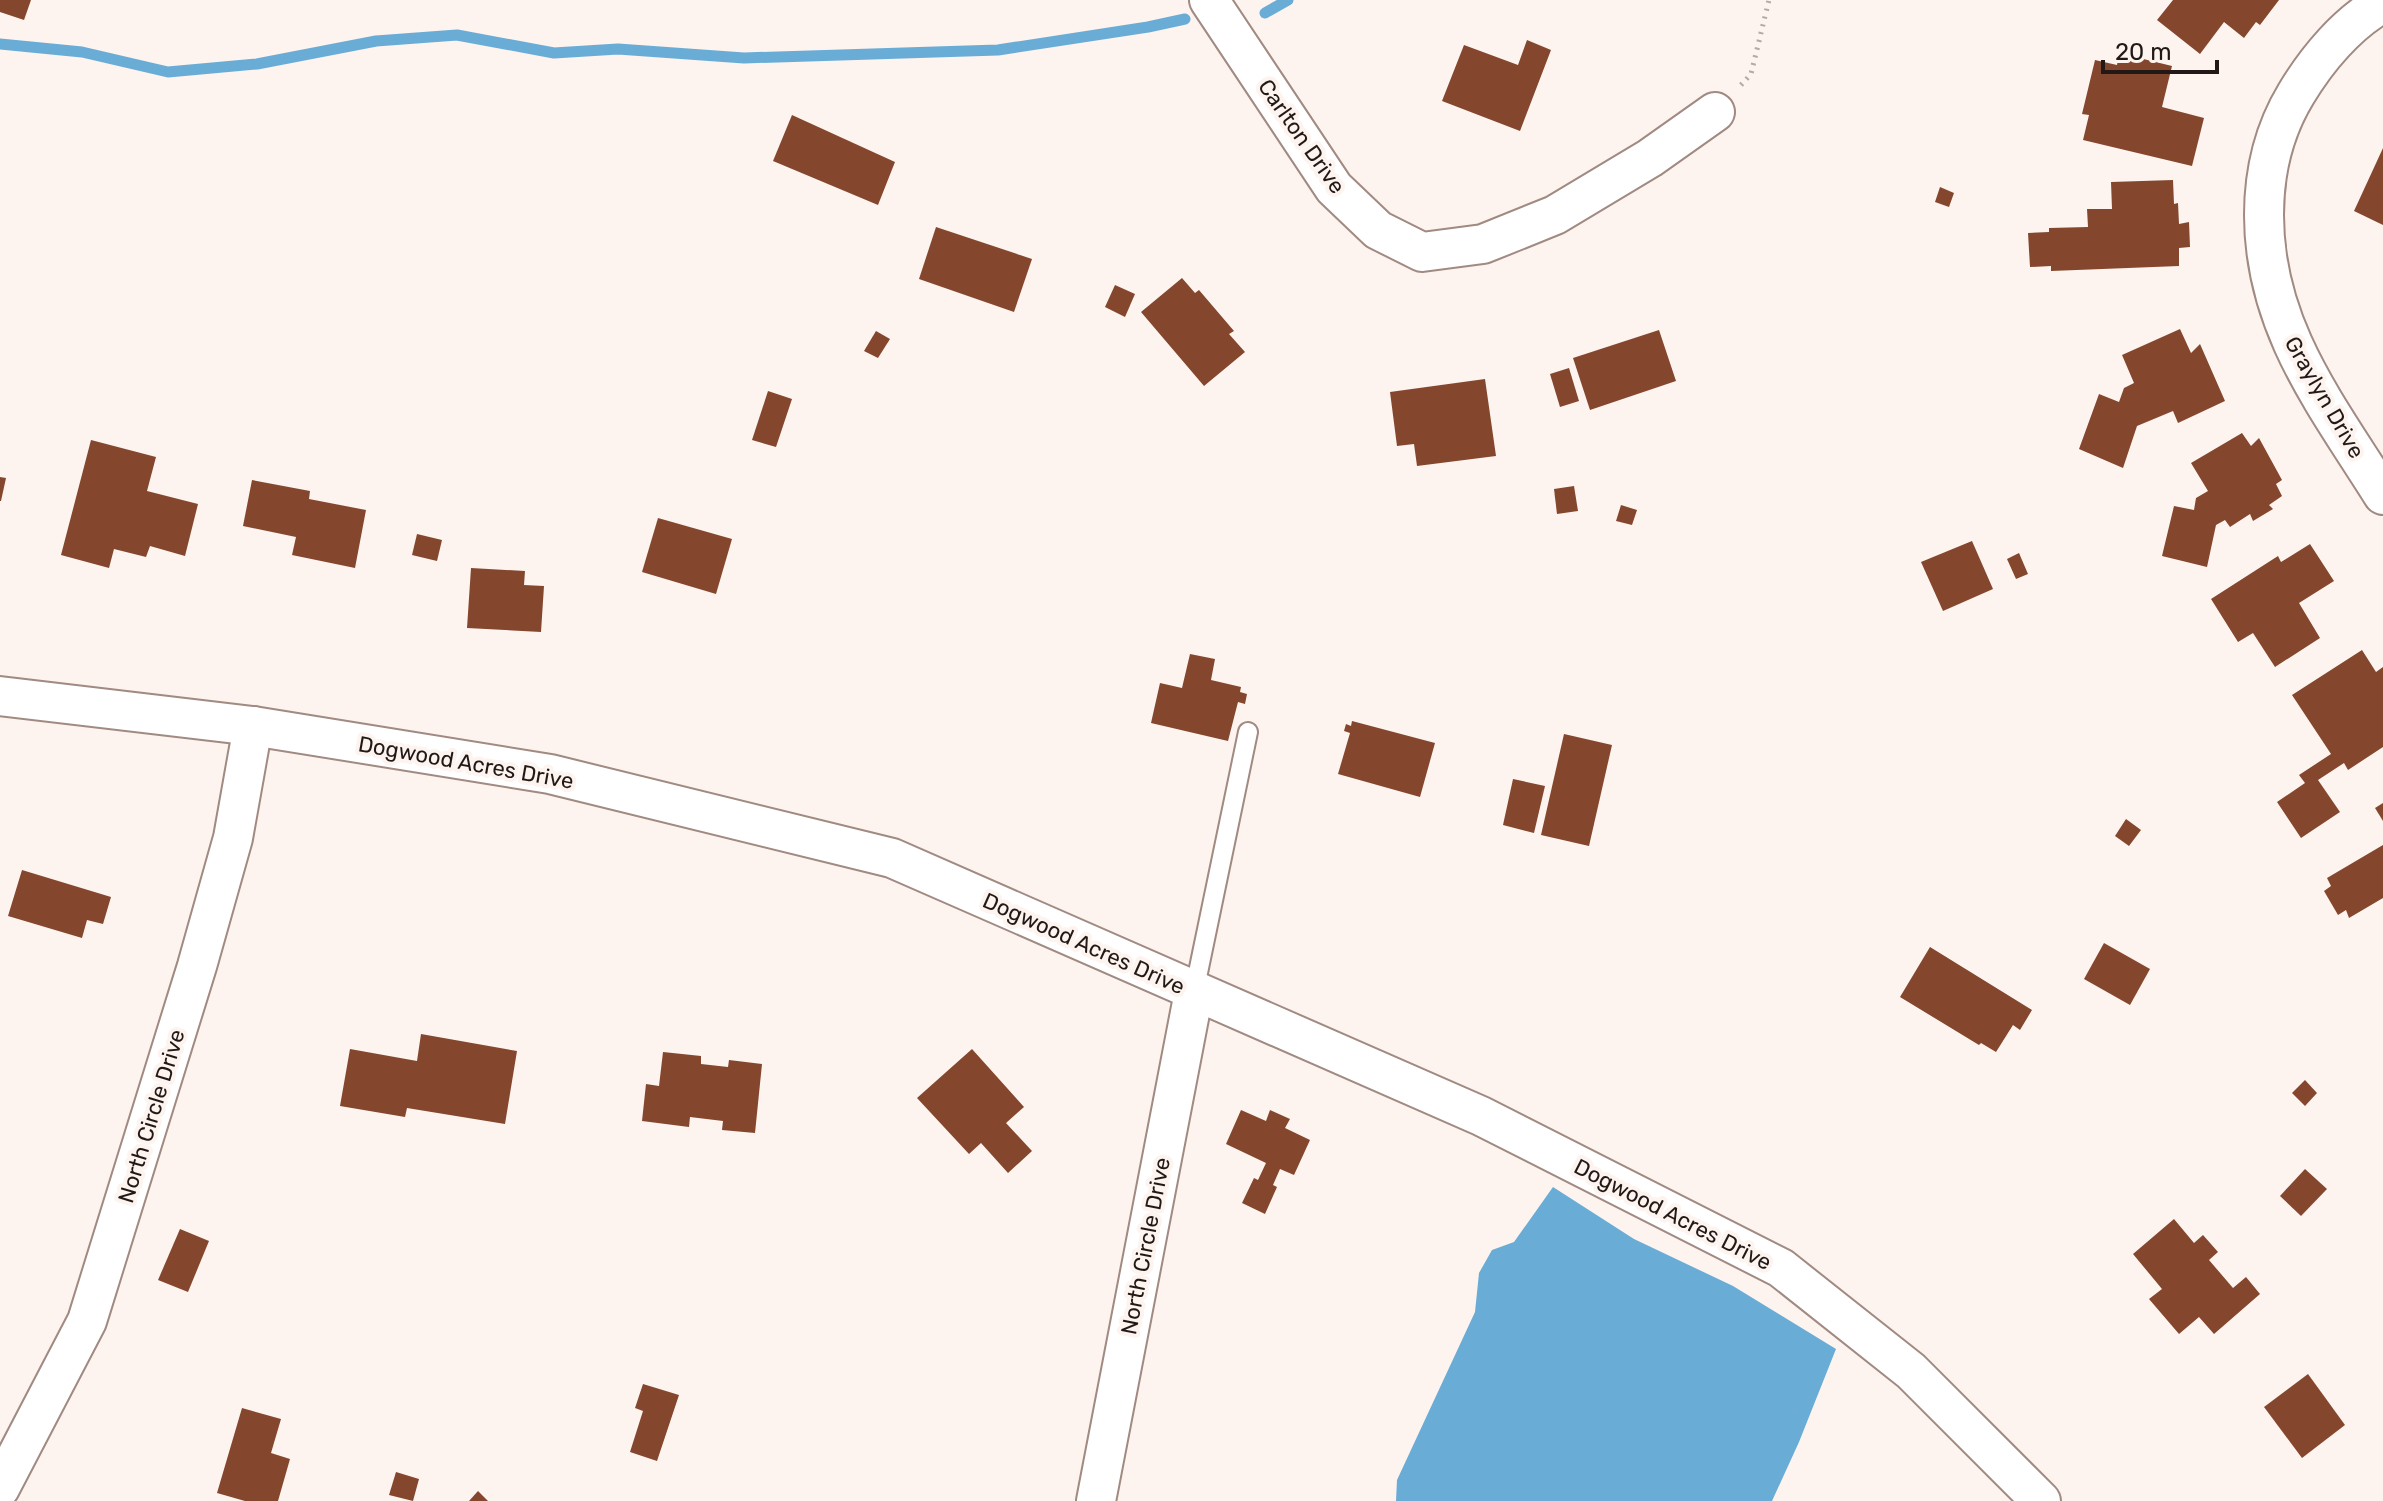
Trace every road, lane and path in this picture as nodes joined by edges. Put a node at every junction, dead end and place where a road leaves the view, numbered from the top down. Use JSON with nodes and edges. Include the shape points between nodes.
{"nodes":[{"id":1,"x":1209,"y":0,"type":"edge"},
{"id":2,"x":1769,"y":0,"type":"edge"},
{"id":3,"x":2383,"y":3,"type":"edge"},
{"id":4,"x":1715,"y":112,"type":"joint"},
{"id":5,"x":2383,"y":495,"type":"edge"},
{"id":6,"x":0,"y":696,"type":"edge"},
{"id":7,"x":253,"y":726,"type":"junction"},
{"id":8,"x":1248,"y":732,"type":"dead end"},
{"id":9,"x":1194,"y":992,"type":"junction"},
{"id":10,"x":0,"y":1488,"type":"edge"},
{"id":11,"x":1096,"y":1501,"type":"edge"},
{"id":12,"x":2041,"y":1501,"type":"edge"}],
"edges":[{"from":1,"to":4,"type":"street","name":"Carlton Drive","via":[[1334,188],[1378,230],[1422,252],[1483,244],[1555,215]]},
{"from":2,"to":4,"type":"path","via":[[1751,74]]},
{"from":3,"to":5,"type":"street","name":"Graylyn Drive","via":[[2325,51],[2303,82],[2267,161],[2264,195],[2264,249],[2283,325]]},
{"from":6,"to":7,"type":"street","name":"Dogwood Acres Drive"},
{"from":7,"to":9,"type":"street","name":"Dogwood Acres Drive","via":[[550,774],[892,858]]},
{"from":7,"to":10,"type":"street","name":"North Circle Drive","via":[[233,838],[87,1321]]},
{"from":8,"to":9,"type":"lane"},
{"from":9,"to":11,"type":"street","name":"North Circle Drive"},
{"from":9,"to":12,"type":"street","name":"Dogwood Acres Drive","via":[[1481,1116],[1781,1268],[1911,1371]]}]}
